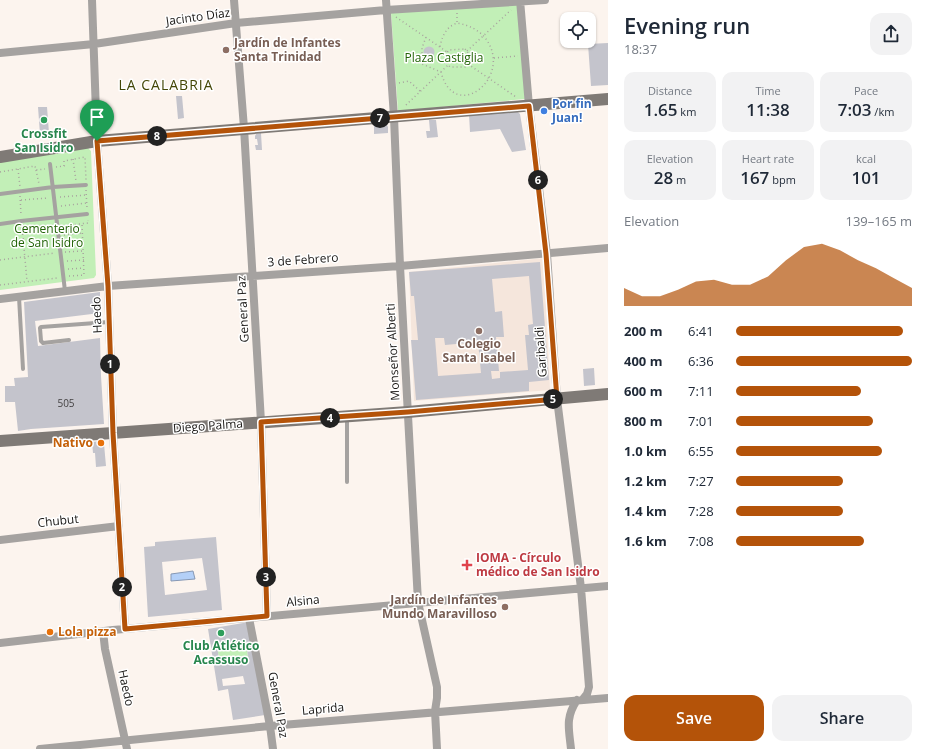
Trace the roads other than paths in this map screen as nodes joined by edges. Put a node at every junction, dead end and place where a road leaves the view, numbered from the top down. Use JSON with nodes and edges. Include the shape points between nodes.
{"nodes":[{"id":1,"x":92,"y":0,"type":"edge"},
{"id":2,"x":234,"y":0,"type":"edge"},
{"id":3,"x":386,"y":0,"type":"edge"},
{"id":4,"x":545,"y":0,"type":"edge"},
{"id":5,"x":520,"y":1,"type":"edge"},
{"id":6,"x":386,"y":10,"type":"junction"},
{"id":7,"x":236,"y":23,"type":"junction"},
{"id":8,"x":94,"y":44,"type":"junction"},
{"id":9,"x":0,"y":53,"type":"edge"},
{"id":10,"x":608,"y":99,"type":"edge"},
{"id":11,"x":529,"y":106,"type":"junction"},
{"id":12,"x":394,"y":117,"type":"junction"},
{"id":13,"x":244,"y":128,"type":"junction"},
{"id":14,"x":97,"y":141,"type":"junction"},
{"id":15,"x":0,"y":157,"type":"edge"},
{"id":16,"x":50,"y":166,"type":"road end"},
{"id":17,"x":86,"y":185,"type":"road end"},
{"id":18,"x":53,"y":187,"type":"junction"},
{"id":19,"x":0,"y":194,"type":"edge"},
{"id":20,"x":87,"y":214,"type":"road end"},
{"id":21,"x":56,"y":217,"type":"junction"},
{"id":22,"x":0,"y":224,"type":"edge"},
{"id":23,"x":608,"y":248,"type":"edge"},
{"id":24,"x":546,"y":254,"type":"junction"},
{"id":25,"x":400,"y":266,"type":"junction"},
{"id":26,"x":253,"y":276,"type":"junction"},
{"id":27,"x":108,"y":286,"type":"junction"},
{"id":28,"x":65,"y":291,"type":"junction"},
{"id":29,"x":19,"y":297,"type":"junction"},
{"id":30,"x":0,"y":299,"type":"edge"},
{"id":31,"x":109,"y":322,"type":"junction"},
{"id":32,"x":69,"y":340,"type":"dead end"},
{"id":33,"x":23,"y":369,"type":"dead end"},
{"id":34,"x":608,"y":394,"type":"edge"},
{"id":35,"x":557,"y":399,"type":"junction"},
{"id":36,"x":408,"y":412,"type":"junction"},
{"id":37,"x":347,"y":417,"type":"junction"},
{"id":38,"x":261,"y":422,"type":"junction"},
{"id":39,"x":113,"y":433,"type":"junction"},
{"id":40,"x":0,"y":441,"type":"edge"},
{"id":41,"x":347,"y":482,"type":"dead end"},
{"id":42,"x":119,"y":526,"type":"junction"},
{"id":43,"x":0,"y":540,"type":"edge"},
{"id":44,"x":608,"y":586,"type":"edge"},
{"id":45,"x":581,"y":588,"type":"junction"},
{"id":46,"x":418,"y":602,"type":"junction"},
{"id":47,"x":267,"y":616,"type":"junction"},
{"id":48,"x":249,"y":618,"type":"junction"},
{"id":49,"x":125,"y":629,"type":"junction"},
{"id":50,"x":103,"y":631,"type":"junction"},
{"id":51,"x":0,"y":643,"type":"edge"},
{"id":52,"x":608,"y":698,"type":"edge"},
{"id":53,"x":580,"y":700,"type":"junction"},
{"id":54,"x":435,"y":711,"type":"junction"},
{"id":55,"x":270,"y":726,"type":"junction"},
{"id":56,"x":125,"y":740,"type":"junction"},
{"id":57,"x":40,"y":749,"type":"edge"},
{"id":58,"x":127,"y":749,"type":"edge"},
{"id":59,"x":273,"y":749,"type":"edge"},
{"id":60,"x":437,"y":749,"type":"edge"},
{"id":61,"x":571,"y":749,"type":"edge"}],
"edges":[{"from":1,"to":8,"type":"street","name":"Haedo"},
{"from":2,"to":7,"type":"street","name":"General Paz"},
{"from":3,"to":6,"type":"street","name":"Monseñor Alberti"},
{"from":4,"to":5,"type":"street","name":"Jacinto Díaz"},
{"from":5,"to":6,"type":"street","name":"Jacinto Díaz"},
{"from":5,"to":11,"type":"street","name":"Garibaldi"},
{"from":6,"to":7,"type":"street","name":"Jacinto Díaz"},
{"from":6,"to":12,"type":"street","name":"Monseñor Alberti"},
{"from":7,"to":8,"type":"street","name":"Jacinto Díaz"},
{"from":7,"to":13,"type":"street","name":"General Paz"},
{"from":8,"to":9,"type":"street","name":"Jacinto Díaz"},
{"from":8,"to":14,"type":"street","name":"Haedo"},
{"from":10,"to":11,"type":"street"},
{"from":11,"to":12,"type":"street"},
{"from":11,"to":24,"type":"street","name":"Garibaldi"},
{"from":12,"to":13,"type":"street"},
{"from":12,"to":25,"type":"street","name":"Monseñor Alberti"},
{"from":13,"to":14,"type":"street"},
{"from":13,"to":26,"type":"street","name":"General Paz"},
{"from":14,"to":15,"type":"street"},
{"from":14,"to":27,"type":"street","name":"Haedo"},
{"from":16,"to":18,"type":"lane"},
{"from":17,"to":18,"type":"lane"},
{"from":18,"to":19,"type":"lane"},
{"from":18,"to":21,"type":"lane"},
{"from":20,"to":21,"type":"lane"},
{"from":21,"to":22,"type":"lane"},
{"from":21,"to":28,"type":"lane"},
{"from":23,"to":24,"type":"street","name":"3 de Febrero"},
{"from":24,"to":25,"type":"street","name":"3 de Febrero"},
{"from":24,"to":35,"type":"street","name":"Garibaldi"},
{"from":25,"to":26,"type":"street","name":"3 de Febrero"},
{"from":25,"to":36,"type":"street","name":"Monseñor Alberti"},
{"from":26,"to":27,"type":"street","name":"3 de Febrero"},
{"from":26,"to":38,"type":"street","name":"General Paz"},
{"from":27,"to":28,"type":"street","name":"3 de Febrero"},
{"from":27,"to":31,"type":"street","name":"Haedo"},
{"from":28,"to":29,"type":"street","name":"3 de Febrero"},
{"from":29,"to":30,"type":"street","name":"3 de Febrero"},
{"from":29,"to":33,"type":"lane"},
{"from":31,"to":32,"type":"lane","via":[[40,328],[43,343]]},
{"from":31,"to":39,"type":"street","name":"Haedo"},
{"from":34,"to":35,"type":"street","name":"Diego Palma"},
{"from":35,"to":36,"type":"street","name":"Diego Palma"},
{"from":35,"to":45,"type":"street","name":"Garibaldi"},
{"from":36,"to":37,"type":"street","name":"Diego Palma"},
{"from":36,"to":46,"type":"street","name":"Monseñor Alberti"},
{"from":37,"to":38,"type":"street","name":"Diego Palma"},
{"from":37,"to":41,"type":"lane"},
{"from":38,"to":39,"type":"street","name":"Diego Palma"},
{"from":38,"to":47,"type":"street","name":"General Paz"},
{"from":39,"to":40,"type":"street","name":"Diego Palma"},
{"from":39,"to":42,"type":"street","name":"Haedo"},
{"from":42,"to":43,"type":"street","name":"Chubut"},
{"from":42,"to":49,"type":"street","name":"Haedo"},
{"from":44,"to":45,"type":"street","name":"Alsina"},
{"from":45,"to":46,"type":"street","name":"Alsina"},
{"from":45,"to":53,"type":"street","name":"Garibaldi","via":[[589,687],[587,694]]},
{"from":46,"to":47,"type":"street","name":"Alsina"},
{"from":46,"to":54,"type":"street","name":"Monseñor Alberti","via":[[437,687]]},
{"from":47,"to":48,"type":"street","name":"Alsina"},
{"from":48,"to":49,"type":"street","name":"Alsina"},
{"from":48,"to":55,"type":"street","name":"General Paz"},
{"from":49,"to":50,"type":"street","name":"Alsina"},
{"from":50,"to":51,"type":"street","name":"Alsina"},
{"from":50,"to":56,"type":"street","name":"Haedo"},
{"from":52,"to":53,"type":"street","name":"Laprida"},
{"from":53,"to":54,"type":"street","name":"Laprida"},
{"from":53,"to":61,"type":"street","name":"Garibaldi","via":[[570,709],[568,718]]},
{"from":54,"to":55,"type":"street","name":"Laprida"},
{"from":54,"to":60,"type":"street","name":"Monseñor Alberti"},
{"from":55,"to":56,"type":"street","name":"Laprida"},
{"from":55,"to":59,"type":"street","name":"General Paz"},
{"from":56,"to":57,"type":"street","name":"Laprida"},
{"from":56,"to":58,"type":"street","name":"Haedo"}]}
